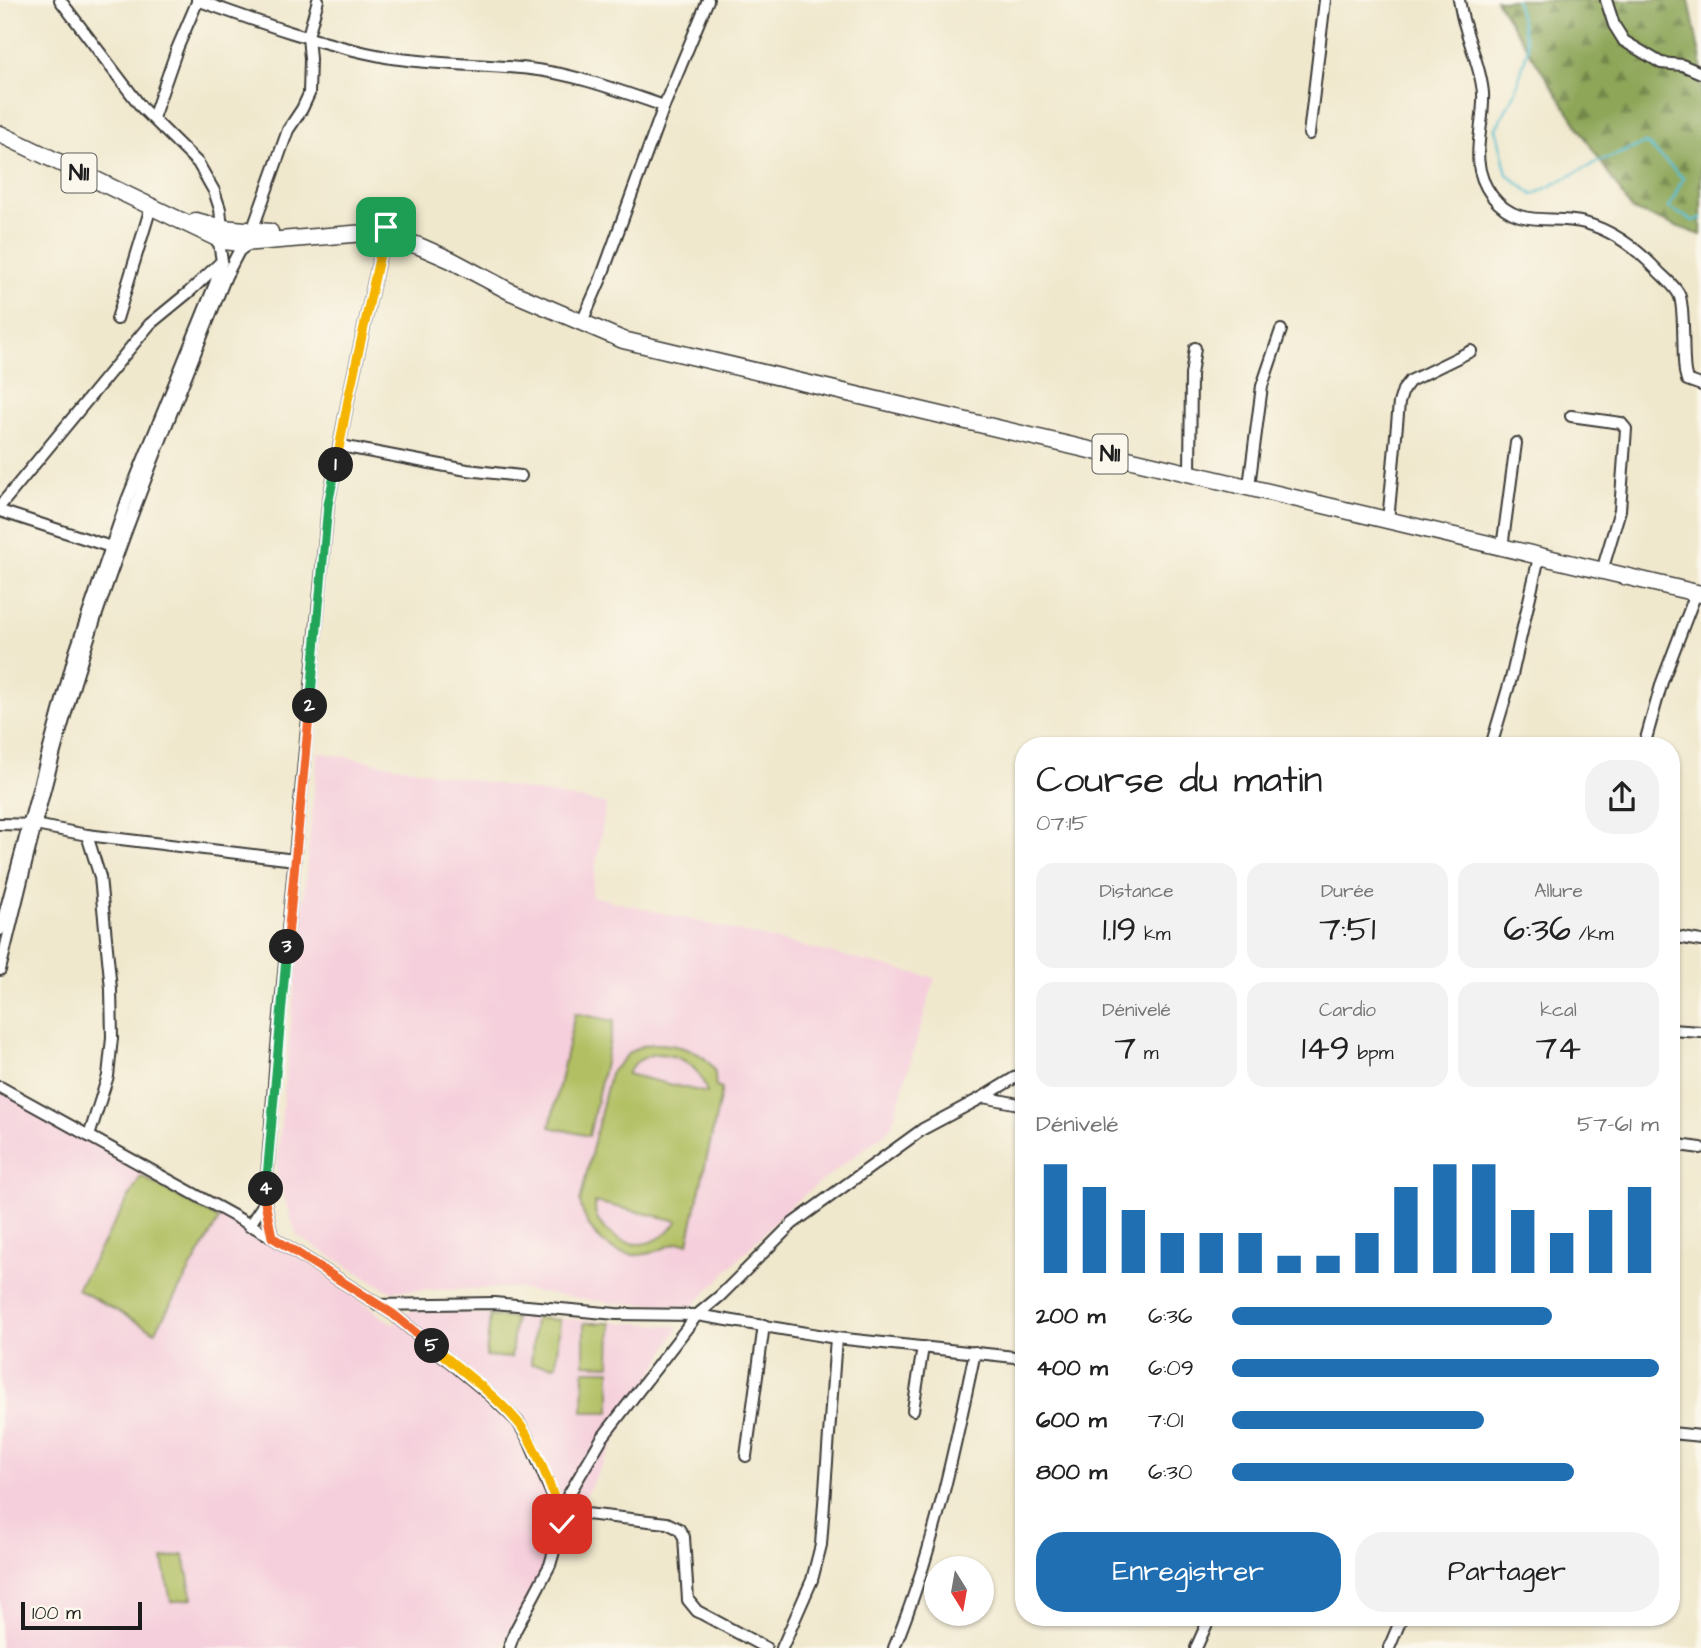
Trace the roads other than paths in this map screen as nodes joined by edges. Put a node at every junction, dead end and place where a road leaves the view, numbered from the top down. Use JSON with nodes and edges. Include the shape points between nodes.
{"nodes":[{"id":1,"x":60,"y":0,"type":"edge"},
{"id":2,"x":198,"y":0,"type":"edge"},
{"id":3,"x":318,"y":0,"type":"edge"},
{"id":4,"x":708,"y":0,"type":"edge"},
{"id":5,"x":1325,"y":0,"type":"edge"},
{"id":6,"x":1459,"y":0,"type":"edge"},
{"id":7,"x":1606,"y":0,"type":"edge"},
{"id":8,"x":308,"y":36,"type":"junction"},
{"id":9,"x":1701,"y":73,"type":"edge"},
{"id":10,"x":664,"y":106,"type":"junction"},
{"id":11,"x":153,"y":118,"type":"junction"},
{"id":12,"x":0,"y":134,"type":"edge"},
{"id":13,"x":1309,"y":134,"type":"dead end"},
{"id":14,"x":155,"y":209,"type":"junction"},
{"id":15,"x":386,"y":231,"type":"junction"},
{"id":16,"x":220,"y":234,"type":"junction"},
{"id":17,"x":251,"y":235,"type":"junction"},
{"id":18,"x":222,"y":261,"type":"junction"},
{"id":19,"x":189,"y":292,"type":"junction"},
{"id":20,"x":208,"y":300,"type":"junction"},
{"id":21,"x":117,"y":319,"type":"dead end"},
{"id":22,"x":581,"y":324,"type":"junction"},
{"id":23,"x":1281,"y":330,"type":"dead end"},
{"id":24,"x":1195,"y":348,"type":"dead end"},
{"id":25,"x":1471,"y":351,"type":"dead end"},
{"id":26,"x":1701,"y":384,"type":"edge"},
{"id":27,"x":1572,"y":416,"type":"dead end"},
{"id":28,"x":1516,"y":443,"type":"dead end"},
{"id":29,"x":341,"y":446,"type":"junction"},
{"id":30,"x":1190,"y":472,"type":"junction"},
{"id":31,"x":521,"y":476,"type":"dead end"},
{"id":32,"x":1250,"y":486,"type":"junction"},
{"id":33,"x":0,"y":508,"type":"edge"},
{"id":34,"x":1388,"y":521,"type":"junction"},
{"id":35,"x":111,"y":547,"type":"junction"},
{"id":36,"x":1502,"y":548,"type":"junction"},
{"id":37,"x":1539,"y":557,"type":"junction"},
{"id":38,"x":1602,"y":571,"type":"junction"},
{"id":39,"x":1698,"y":593,"type":"edge"},
{"id":40,"x":1494,"y":737,"type":"edge"},
{"id":41,"x":1646,"y":737,"type":"edge"},
{"id":42,"x":0,"y":824,"type":"edge"},
{"id":43,"x":31,"y":825,"type":"junction"},
{"id":44,"x":87,"y":835,"type":"junction"},
{"id":45,"x":295,"y":860,"type":"junction"},
{"id":46,"x":0,"y":930,"type":"edge"},
{"id":47,"x":1680,"y":938,"type":"edge"},
{"id":48,"x":1701,"y":941,"type":"edge"},
{"id":49,"x":0,"y":970,"type":"edge"},
{"id":50,"x":1680,"y":1031,"type":"edge"},
{"id":51,"x":1701,"y":1032,"type":"edge"},
{"id":52,"x":1015,"y":1077,"type":"edge"},
{"id":53,"x":0,"y":1087,"type":"edge"},
{"id":54,"x":983,"y":1097,"type":"junction"},
{"id":55,"x":1015,"y":1103,"type":"edge"},
{"id":56,"x":89,"y":1136,"type":"junction"},
{"id":57,"x":1680,"y":1146,"type":"edge"},
{"id":58,"x":1701,"y":1149,"type":"edge"},
{"id":59,"x":265,"y":1202,"type":"junction"},
{"id":60,"x":249,"y":1226,"type":"junction"},
{"id":61,"x":272,"y":1237,"type":"junction"},
{"id":62,"x":377,"y":1305,"type":"junction"},
{"id":63,"x":697,"y":1315,"type":"junction"},
{"id":64,"x":764,"y":1325,"type":"junction"},
{"id":65,"x":836,"y":1338,"type":"junction"},
{"id":66,"x":923,"y":1347,"type":"junction"},
{"id":67,"x":975,"y":1352,"type":"junction"},
{"id":68,"x":1015,"y":1357,"type":"edge"},
{"id":69,"x":913,"y":1410,"type":"dead end"},
{"id":70,"x":1680,"y":1434,"type":"edge"},
{"id":71,"x":1701,"y":1436,"type":"edge"},
{"id":72,"x":747,"y":1456,"type":"dead end"},
{"id":73,"x":559,"y":1511,"type":"junction"},
{"id":74,"x":1206,"y":1626,"type":"edge"},
{"id":75,"x":1398,"y":1626,"type":"edge"},
{"id":76,"x":509,"y":1648,"type":"edge"},
{"id":77,"x":766,"y":1648,"type":"edge"},
{"id":78,"x":782,"y":1648,"type":"edge"},
{"id":79,"x":894,"y":1648,"type":"edge"},
{"id":80,"x":1196,"y":1648,"type":"edge"},
{"id":81,"x":1389,"y":1648,"type":"edge"}],
"edges":[{"from":1,"to":11,"type":"street"},
{"from":2,"to":8,"type":"street"},
{"from":2,"to":11,"type":"street"},
{"from":3,"to":8,"type":"street"},
{"from":4,"to":10,"type":"street"},
{"from":5,"to":13,"type":"street"},
{"from":6,"to":26,"type":"street","via":[[1483,93],[1477,141],[1483,181],[1490,193],[1502,208],[1519,216],[1584,223],[1608,231],[1637,250],[1679,294],[1685,372],[1687,380]]},
{"from":7,"to":9,"type":"street","via":[[1623,41],[1661,63]]},
{"from":8,"to":10,"type":"street","via":[[389,57],[551,73]]},
{"from":8,"to":17,"type":"street","via":[[309,94],[288,130]]},
{"from":10,"to":22,"type":"street"},
{"from":11,"to":16,"type":"street","via":[[198,163],[218,200]]},
{"from":12,"to":14,"type":"highway","number":"N11"},
{"from":14,"to":16,"type":"highway","number":"N11"},
{"from":14,"to":21,"type":"street"},
{"from":15,"to":17,"type":"highway","number":"N11"},
{"from":15,"to":22,"type":"highway","number":"N11"},
{"from":15,"to":29,"type":"street"},
{"from":16,"to":17,"type":"highway","number":"N11","via":[[233,243]]},
{"from":16,"to":18,"type":"street"},
{"from":17,"to":43,"type":"street","via":[[234,259],[135,503]]},
{"from":18,"to":19,"type":"street"},
{"from":18,"to":20,"type":"street"},
{"from":19,"to":20,"type":"street"},
{"from":19,"to":33,"type":"street","via":[[128,349]]},
{"from":20,"to":35,"type":"street"},
{"from":22,"to":30,"type":"highway","number":"N11","via":[[623,340]]},
{"from":23,"to":32,"type":"street","via":[[1262,386]]},
{"from":24,"to":30,"type":"street"},
{"from":25,"to":34,"type":"street","via":[[1410,381],[1403,390]]},
{"from":27,"to":38,"type":"street","via":[[1621,423],[1626,429],[1620,510]]},
{"from":28,"to":36,"type":"street"},
{"from":29,"to":31,"type":"street"},
{"from":29,"to":45,"type":"street","via":[[328,505]]},
{"from":30,"to":32,"type":"highway","number":"N11"},
{"from":32,"to":34,"type":"highway","number":"N11"},
{"from":33,"to":35,"type":"street"},
{"from":34,"to":36,"type":"highway","number":"N11"},
{"from":35,"to":43,"type":"street","via":[[75,652]]},
{"from":36,"to":37,"type":"highway","number":"N11"},
{"from":37,"to":38,"type":"highway","number":"N11"},
{"from":37,"to":40,"type":"street"},
{"from":38,"to":39,"type":"highway","number":"N11"},
{"from":39,"to":41,"type":"street","via":[[1661,682]]},
{"from":42,"to":43,"type":"street"},
{"from":43,"to":44,"type":"street"},
{"from":43,"to":46,"type":"street"},
{"from":43,"to":49,"type":"street"},
{"from":44,"to":45,"type":"street"},
{"from":44,"to":56,"type":"street","via":[[100,877],[112,1038],[108,1076]]},
{"from":45,"to":59,"type":"street"},
{"from":47,"to":48,"type":"street"},
{"from":50,"to":51,"type":"street"},
{"from":52,"to":54,"type":"street"},
{"from":53,"to":56,"type":"street"},
{"from":54,"to":55,"type":"street"},
{"from":54,"to":63,"type":"street","via":[[923,1129],[792,1224]]},
{"from":56,"to":60,"type":"street"},
{"from":57,"to":58,"type":"street"},
{"from":59,"to":60,"type":"street"},
{"from":59,"to":61,"type":"street"},
{"from":60,"to":61,"type":"street"},
{"from":61,"to":62,"type":"street"},
{"from":62,"to":63,"type":"street","via":[[494,1303],[616,1314]]},
{"from":62,"to":73,"type":"street","via":[[415,1331],[518,1422]]},
{"from":63,"to":64,"type":"street"},
{"from":63,"to":73,"type":"street","via":[[602,1438]]},
{"from":64,"to":65,"type":"street"},
{"from":64,"to":72,"type":"street"},
{"from":65,"to":66,"type":"street"},
{"from":65,"to":78,"type":"street","via":[[821,1545]]},
{"from":66,"to":67,"type":"street"},
{"from":66,"to":69,"type":"street"},
{"from":67,"to":68,"type":"street"},
{"from":67,"to":79,"type":"street","via":[[946,1485],[915,1597]]},
{"from":70,"to":71,"type":"street"},
{"from":73,"to":76,"type":"street","via":[[562,1524],[554,1555]]},
{"from":73,"to":77,"type":"street","via":[[655,1521],[679,1529],[684,1537],[688,1600],[697,1611]]},
{"from":74,"to":80,"type":"street"},
{"from":75,"to":81,"type":"street"}]}
